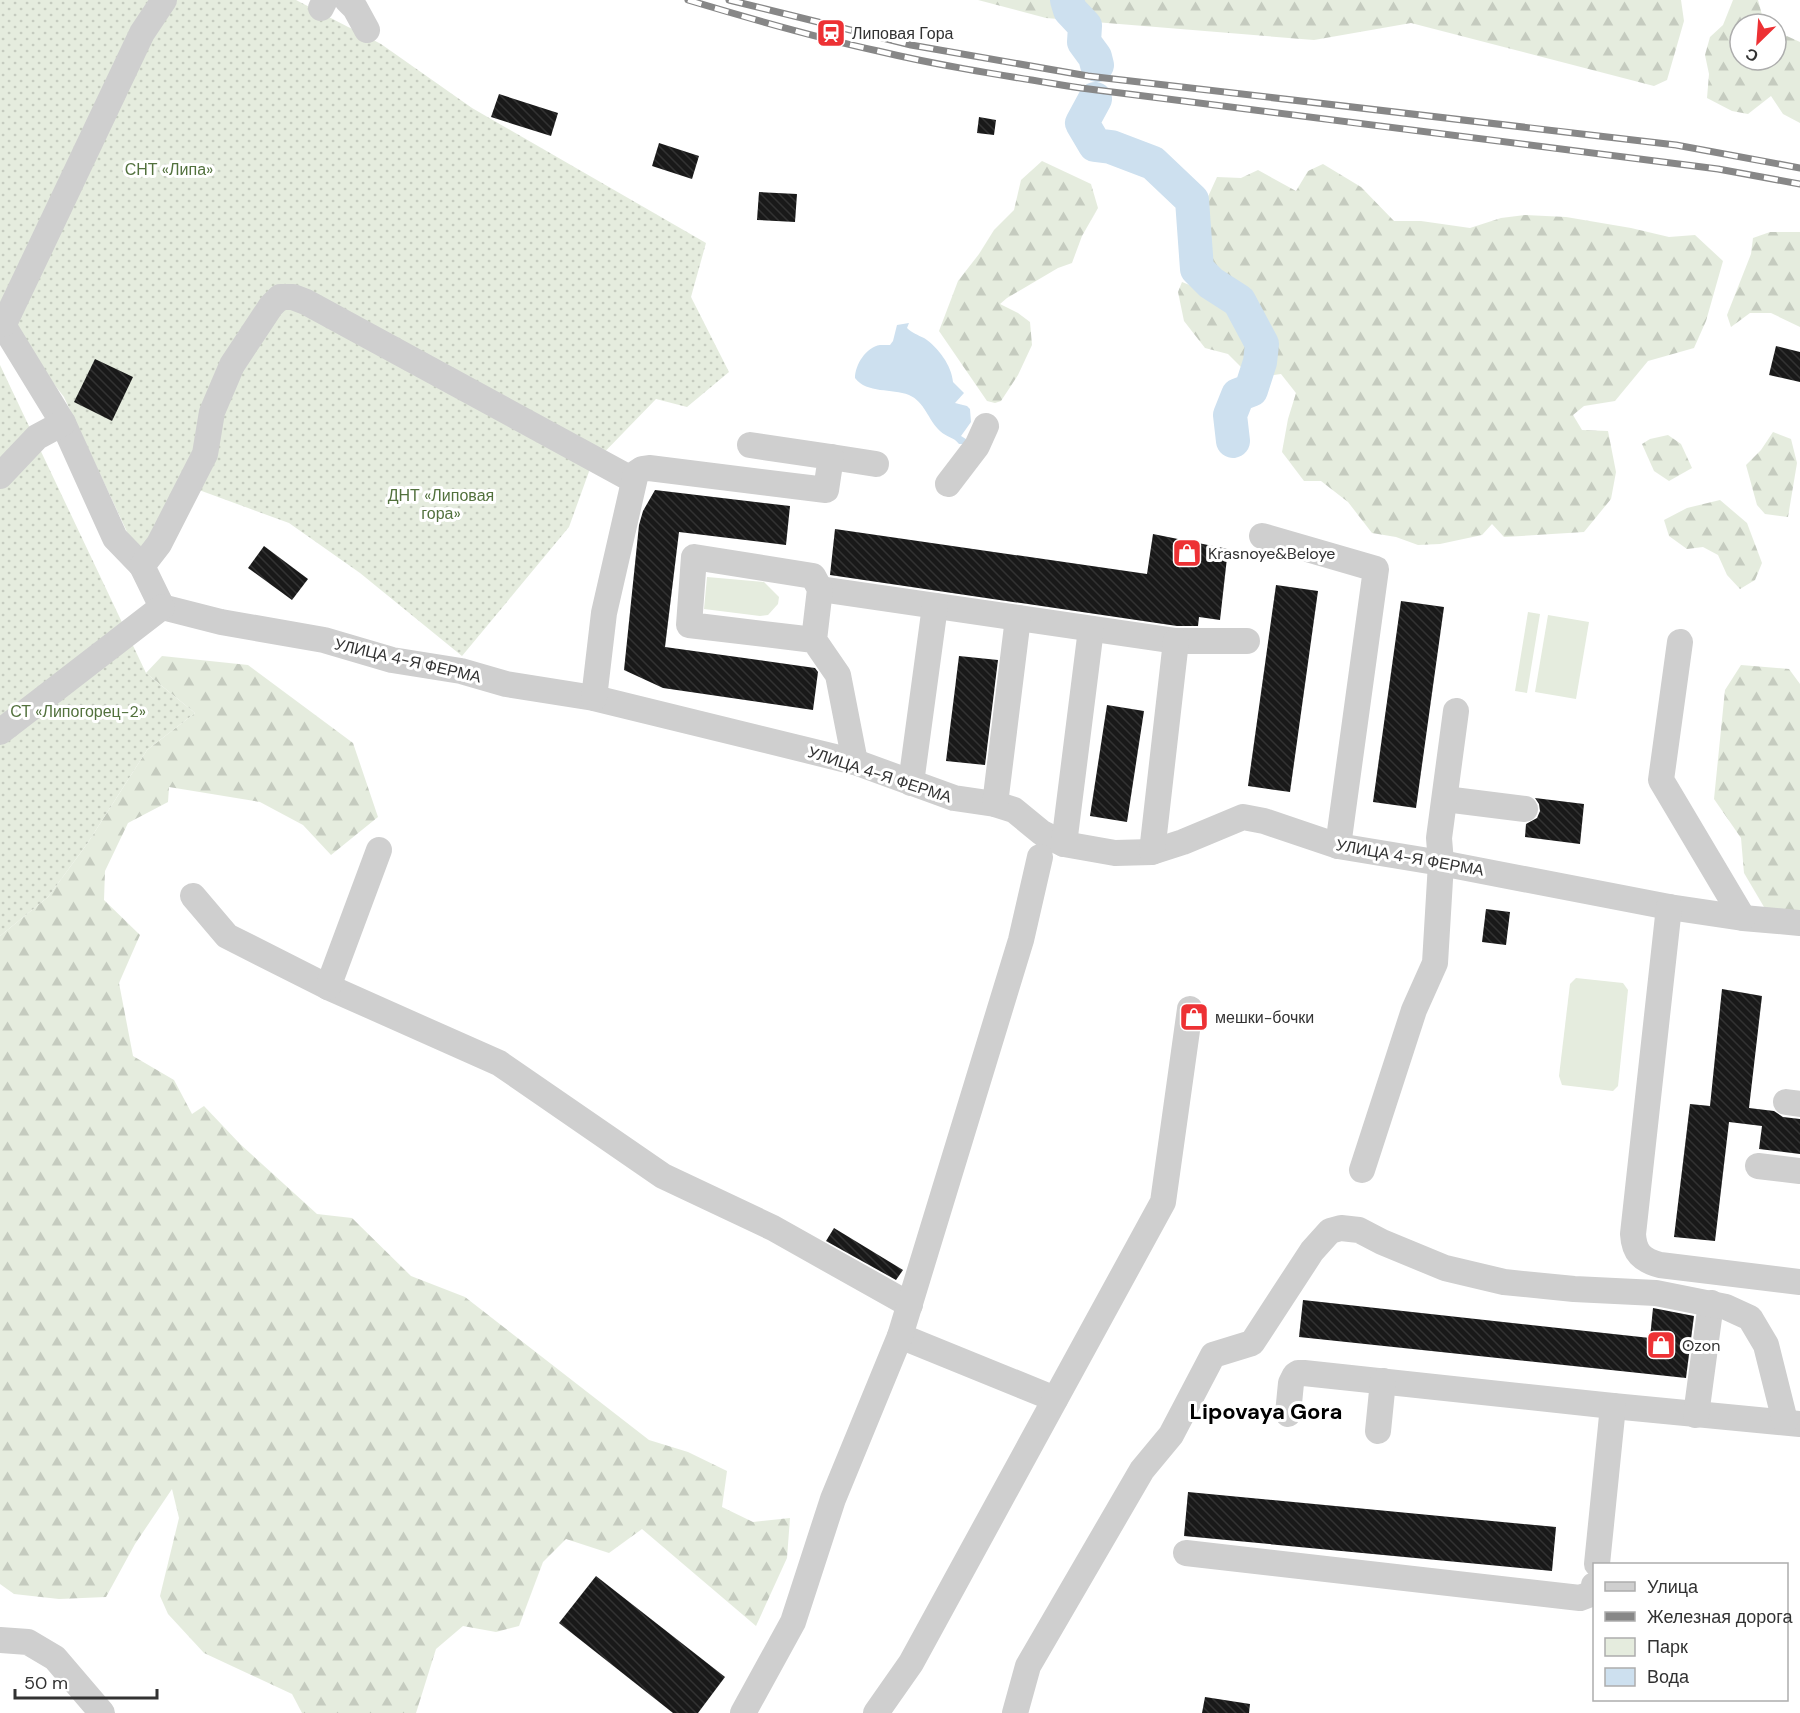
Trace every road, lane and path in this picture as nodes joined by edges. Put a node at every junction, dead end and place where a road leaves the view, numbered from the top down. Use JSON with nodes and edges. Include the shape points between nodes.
{"nodes":[{"id":1,"x":164,"y":0,"type":"edge"},
{"id":2,"x":347,"y":0,"type":"edge"},
{"id":3,"x":367,"y":30,"type":"dead end"},
{"id":4,"x":2,"y":322,"type":"edge"},
{"id":5,"x":63,"y":423,"type":"junction"},
{"id":6,"x":986,"y":426,"type":"dead end"},
{"id":7,"x":750,"y":445,"type":"dead end"},
{"id":8,"x":831,"y":457,"type":"junction"},
{"id":9,"x":876,"y":464,"type":"dead end"},
{"id":10,"x":0,"y":476,"type":"edge"},
{"id":11,"x":633,"y":480,"type":"junction"},
{"id":12,"x":948,"y":484,"type":"dead end"},
{"id":13,"x":1262,"y":536,"type":"dead end"},
{"id":14,"x":142,"y":566,"type":"junction"},
{"id":15,"x":820,"y":589,"type":"junction"},
{"id":16,"x":935,"y":606,"type":"junction"},
{"id":17,"x":162,"y":607,"type":"junction"},
{"id":18,"x":1017,"y":618,"type":"junction"},
{"id":19,"x":1091,"y":628,"type":"junction"},
{"id":20,"x":814,"y":640,"type":"junction"},
{"id":21,"x":1176,"y":641,"type":"junction"},
{"id":22,"x":1248,"y":642,"type":"dead end"},
{"id":23,"x":1680,"y":642,"type":"dead end"},
{"id":24,"x":594,"y":698,"type":"junction"},
{"id":25,"x":1456,"y":711,"type":"dead end"},
{"id":26,"x":0,"y":732,"type":"edge"},
{"id":27,"x":855,"y":762,"type":"junction"},
{"id":28,"x":911,"y":783,"type":"junction"},
{"id":29,"x":1445,"y":799,"type":"junction"},
{"id":30,"x":995,"y":804,"type":"junction"},
{"id":31,"x":1525,"y":809,"type":"dead end"},
{"id":32,"x":1064,"y":844,"type":"junction"},
{"id":33,"x":1338,"y":846,"type":"junction"},
{"id":34,"x":379,"y":850,"type":"dead end"},
{"id":35,"x":1152,"y":852,"type":"junction"},
{"id":36,"x":1040,"y":857,"type":"dead end"},
{"id":37,"x":1440,"y":863,"type":"junction"},
{"id":38,"x":193,"y":896,"type":"dead end"},
{"id":39,"x":1669,"y":906,"type":"junction"},
{"id":40,"x":1743,"y":918,"type":"junction"},
{"id":41,"x":1800,"y":923,"type":"edge"},
{"id":42,"x":328,"y":987,"type":"junction"},
{"id":43,"x":1190,"y":1009,"type":"dead end"},
{"id":44,"x":1758,"y":1166,"type":"dead end"},
{"id":45,"x":1362,"y":1170,"type":"dead end"},
{"id":46,"x":1800,"y":1171,"type":"edge"},
{"id":47,"x":1800,"y":1282,"type":"edge"},
{"id":48,"x":1711,"y":1303,"type":"junction"},
{"id":49,"x":910,"y":1305,"type":"junction"},
{"id":50,"x":900,"y":1336,"type":"junction"},
{"id":51,"x":1383,"y":1381,"type":"junction"},
{"id":52,"x":1055,"y":1399,"type":"junction"},
{"id":53,"x":1613,"y":1406,"type":"junction"},
{"id":54,"x":1287,"y":1414,"type":"dead end"},
{"id":55,"x":1696,"y":1414,"type":"junction"},
{"id":56,"x":1793,"y":1423,"type":"edge"},
{"id":57,"x":1378,"y":1431,"type":"dead end"},
{"id":58,"x":1186,"y":1553,"type":"dead end"},
{"id":59,"x":1597,"y":1563,"type":"edge"},
{"id":60,"x":1593,"y":1593,"type":"edge"},
{"id":61,"x":0,"y":1640,"type":"edge"},
{"id":62,"x":102,"y":1713,"type":"edge"},
{"id":63,"x":743,"y":1713,"type":"edge"},
{"id":64,"x":876,"y":1713,"type":"edge"},
{"id":65,"x":1015,"y":1713,"type":"edge"}],
"edges":[{"from":1,"to":4,"type":"street","via":[[142,33]]},
{"from":2,"to":3,"type":"street"},
{"from":4,"to":5,"type":"street"},
{"from":5,"to":10,"type":"street","via":[[37,437]]},
{"from":5,"to":14,"type":"street","via":[[115,538]]},
{"from":6,"to":12,"type":"street"},
{"from":7,"to":8,"type":"street"},
{"from":8,"to":9,"type":"street"},
{"from":8,"to":11,"type":"street","via":[[826,490],[649,468],[636,473]]},
{"from":11,"to":14,"type":"street","via":[[306,302],[280,297],[232,365],[212,412],[205,454],[159,544]]},
{"from":11,"to":24,"type":"street","via":[[604,613]]},
{"from":13,"to":33,"type":"street","via":[[1376,569]]},
{"from":14,"to":17,"type":"street"},
{"from":15,"to":16,"type":"street"},
{"from":15,"to":20,"type":"street"},
{"from":15,"to":20,"type":"street","via":[[813,576],[694,557],[689,625]]},
{"from":16,"to":18,"type":"street"},
{"from":16,"to":28,"type":"street"},
{"from":17,"to":24,"type":"street","name":"УЛИЦА 4-Я ФЕРМА","via":[[324,640],[392,660]]},
{"from":17,"to":26,"type":"street"},
{"from":18,"to":19,"type":"street"},
{"from":18,"to":30,"type":"street"},
{"from":19,"to":21,"type":"street"},
{"from":19,"to":32,"type":"street"},
{"from":20,"to":27,"type":"street","via":[[838,675]]},
{"from":21,"to":22,"type":"street"},
{"from":21,"to":35,"type":"street"},
{"from":23,"to":40,"type":"street","via":[[1662,780]]},
{"from":24,"to":27,"type":"street","name":"УЛИЦА 4-Я ФЕРМА"},
{"from":25,"to":29,"type":"street"},
{"from":27,"to":28,"type":"street","name":"УЛИЦА 4-Я ФЕРМА"},
{"from":28,"to":30,"type":"street","name":"УЛИЦА 4-Я ФЕРМА","via":[[954,798]]},
{"from":29,"to":31,"type":"street"},
{"from":29,"to":37,"type":"street"},
{"from":30,"to":32,"type":"street","name":"УЛИЦА 4-Я ФЕРМА","via":[[1014,810]]},
{"from":32,"to":35,"type":"street","name":"УЛИЦА 4-Я ФЕРМА","via":[[1115,853]]},
{"from":33,"to":35,"type":"street","name":"УЛИЦА 4-Я ФЕРМА","via":[[1264,821],[1243,818]]},
{"from":33,"to":37,"type":"street","name":"УЛИЦА 4-Я ФЕРМА"},
{"from":34,"to":42,"type":"street"},
{"from":36,"to":49,"type":"street","via":[[1021,940]]},
{"from":37,"to":39,"type":"street","name":"УЛИЦА 4-Я ФЕРМА"},
{"from":37,"to":45,"type":"street","via":[[1435,963],[1414,1010]]},
{"from":38,"to":42,"type":"street","via":[[227,936]]},
{"from":39,"to":40,"type":"street","name":"УЛИЦА 4-Я ФЕРМА"},
{"from":39,"to":47,"type":"street","via":[[1634,1246],[1659,1265]]},
{"from":40,"to":41,"type":"street","name":"УЛИЦА 4-Я ФЕРМА"},
{"from":42,"to":49,"type":"street","via":[[499,1063],[663,1176],[773,1228]]},
{"from":43,"to":52,"type":"street","via":[[1164,1202]]},
{"from":44,"to":46,"type":"street"},
{"from":48,"to":55,"type":"street"},
{"from":48,"to":56,"type":"street","via":[[1750,1318],[1766,1345]]},
{"from":48,"to":65,"type":"street","via":[[1656,1293],[1504,1282],[1445,1268],[1359,1230],[1330,1231],[1312,1251],[1251,1343],[1213,1355],[1171,1435],[1142,1470],[1028,1666]]},
{"from":49,"to":50,"type":"street"},
{"from":50,"to":52,"type":"street"},
{"from":50,"to":63,"type":"street","via":[[834,1499],[793,1622]]},
{"from":51,"to":53,"type":"street"},
{"from":51,"to":54,"type":"street","via":[[1298,1373],[1291,1383]]},
{"from":51,"to":57,"type":"street"},
{"from":52,"to":64,"type":"street","via":[[910,1663]]},
{"from":53,"to":55,"type":"street"},
{"from":53,"to":59,"type":"street"},
{"from":55,"to":56,"type":"street"},
{"from":58,"to":60,"type":"street","via":[[1580,1598]]},
{"from":61,"to":62,"type":"street","via":[[28,1642],[55,1658]]}]}
